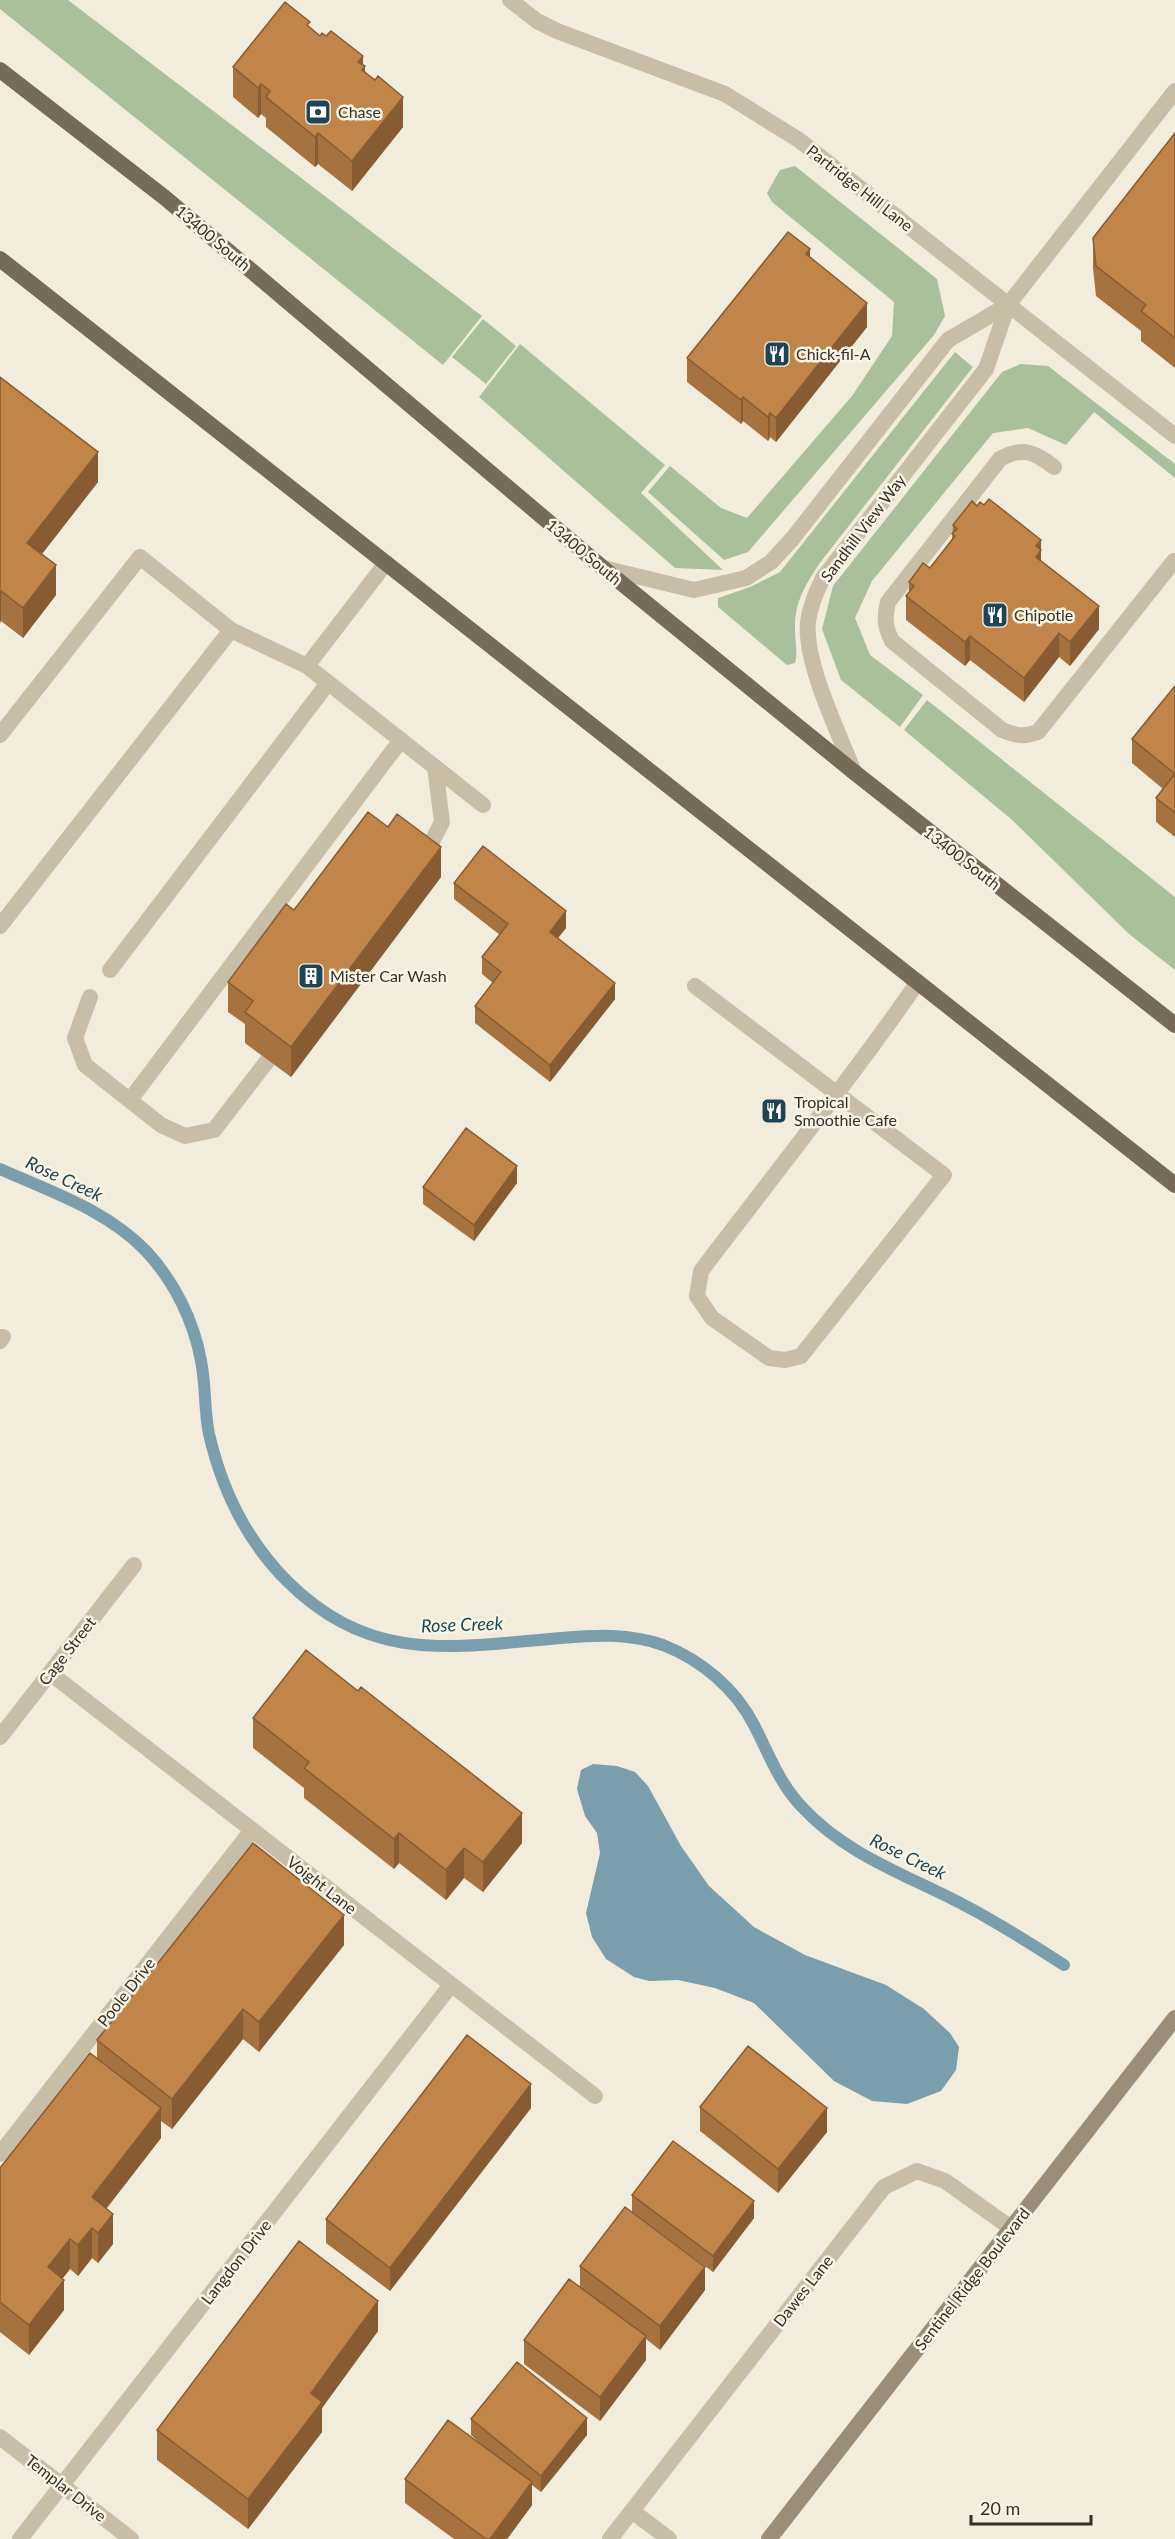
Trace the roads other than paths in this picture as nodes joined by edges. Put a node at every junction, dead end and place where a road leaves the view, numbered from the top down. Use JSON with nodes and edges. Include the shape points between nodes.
{"nodes":[{"id":1,"x":510,"y":0,"type":"edge"},
{"id":2,"x":0,"y":70,"type":"edge"},
{"id":3,"x":1175,"y":91,"type":"edge"},
{"id":4,"x":0,"y":259,"type":"edge"},
{"id":5,"x":1008,"y":304,"type":"junction"},
{"id":6,"x":1175,"y":436,"type":"edge"},
{"id":7,"x":1054,"y":467,"type":"dead end"},
{"id":8,"x":1174,"y":561,"type":"edge"},
{"id":9,"x":386,"y":563,"type":"junction"},
{"id":10,"x":603,"y":568,"type":"junction"},
{"id":11,"x":231,"y":630,"type":"junction"},
{"id":12,"x":307,"y":666,"type":"junction"},
{"id":13,"x":328,"y":683,"type":"junction"},
{"id":14,"x":0,"y":735,"type":"edge"},
{"id":15,"x":401,"y":740,"type":"junction"},
{"id":16,"x":435,"y":767,"type":"junction"},
{"id":17,"x":854,"y":772,"type":"junction"},
{"id":18,"x":483,"y":805,"type":"dead end"},
{"id":19,"x":421,"y":862,"type":"edge"},
{"id":20,"x":0,"y":926,"type":"edge"},
{"id":21,"x":110,"y":970,"type":"dead end"},
{"id":22,"x":918,"y":982,"type":"junction"},
{"id":23,"x":694,"y":986,"type":"dead end"},
{"id":24,"x":90,"y":997,"type":"dead end"},
{"id":25,"x":1175,"y":1025,"type":"edge"},
{"id":26,"x":268,"y":1060,"type":"edge"},
{"id":27,"x":837,"y":1092,"type":"junction"},
{"id":28,"x":130,"y":1100,"type":"junction"},
{"id":29,"x":1175,"y":1185,"type":"edge"},
{"id":30,"x":134,"y":1565,"type":"dead end"},
{"id":31,"x":50,"y":1673,"type":"junction"},
{"id":32,"x":0,"y":1737,"type":"edge"},
{"id":33,"x":252,"y":1830,"type":"junction"},
{"id":34,"x":451,"y":1985,"type":"junction"},
{"id":35,"x":1175,"y":2018,"type":"edge"},
{"id":36,"x":595,"y":2096,"type":"dead end"},
{"id":37,"x":0,"y":2154,"type":"edge"},
{"id":38,"x":1011,"y":2228,"type":"junction"},
{"id":39,"x":0,"y":2437,"type":"edge"},
{"id":40,"x":62,"y":2485,"type":"junction"},
{"id":41,"x":632,"y":2511,"type":"junction"},
{"id":42,"x":20,"y":2539,"type":"edge"},
{"id":43,"x":131,"y":2539,"type":"edge"},
{"id":44,"x":610,"y":2539,"type":"edge"},
{"id":45,"x":669,"y":2539,"type":"edge"},
{"id":46,"x":769,"y":2539,"type":"edge"}],
"edges":[{"from":1,"to":5,"type":"street","name":"Partridge Hill Lane","via":[[557,31],[679,75],[746,105],[799,140]]},
{"from":2,"to":10,"type":"main road","name":"13400 South","via":[[164,197]]},
{"from":3,"to":5,"type":"street","name":"Sandhill View Way"},
{"from":4,"to":9,"type":"main road"},
{"from":5,"to":6,"type":"street","name":"Partridge Hill Lane"},
{"from":5,"to":10,"type":"street","name":"Sandhill View Way","via":[[948,340],[771,562],[746,578],[694,590]]},
{"from":5,"to":17,"type":"street","name":"Sandhill View Way","via":[[986,369],[823,578],[814,596],[808,623],[813,663]]},
{"from":7,"to":8,"type":"street","via":[[1033,452],[1022,450],[1000,459],[888,602],[885,615],[892,641],[902,651],[1002,730],[1026,736],[1038,732]]},
{"from":9,"to":12,"type":"street"},
{"from":9,"to":22,"type":"main road"},
{"from":10,"to":17,"type":"main road","name":"13400 South"},
{"from":11,"to":12,"type":"street"},
{"from":11,"to":14,"type":"street","via":[[140,556]]},
{"from":11,"to":20,"type":"street"},
{"from":12,"to":13,"type":"street"},
{"from":13,"to":15,"type":"street"},
{"from":13,"to":21,"type":"street"},
{"from":15,"to":16,"type":"street"},
{"from":15,"to":28,"type":"street"},
{"from":16,"to":18,"type":"street"},
{"from":16,"to":19,"type":"street","via":[[442,822]]},
{"from":17,"to":25,"type":"main road","name":"13400 South"},
{"from":22,"to":27,"type":"street"},
{"from":22,"to":29,"type":"main road"},
{"from":23,"to":27,"type":"street"},
{"from":24,"to":28,"type":"street","via":[[75,1038],[85,1065]]},
{"from":26,"to":28,"type":"street","via":[[214,1130],[185,1136],[161,1125]]},
{"from":27,"to":27,"type":"street","via":[[701,1271],[697,1296],[711,1318],[769,1358],[801,1356],[944,1175]]},
{"from":30,"to":31,"type":"street","name":"Cage Street"},
{"from":31,"to":32,"type":"street","name":"Cage Street"},
{"from":31,"to":33,"type":"street","name":"Voight Lane"},
{"from":33,"to":34,"type":"street","name":"Voight Lane"},
{"from":33,"to":37,"type":"street","name":"Poole Drive"},
{"from":34,"to":36,"type":"street","name":"Voight Lane"},
{"from":34,"to":40,"type":"street","name":"Langdon Drive"},
{"from":35,"to":38,"type":"main road","name":"Sentinel Ridge Boulevard"},
{"from":38,"to":41,"type":"street","name":"Dawes Lane","via":[[945,2181],[917,2171],[884,2187]]},
{"from":38,"to":46,"type":"main road","name":"Sentinel Ridge Boulevard"},
{"from":39,"to":40,"type":"street","name":"Templar Drive"},
{"from":40,"to":42,"type":"street","name":"Langdon Drive"},
{"from":40,"to":43,"type":"street","name":"Templar Drive"},
{"from":41,"to":44,"type":"street","name":"Dawes Lane"},
{"from":41,"to":45,"type":"street"}]}
